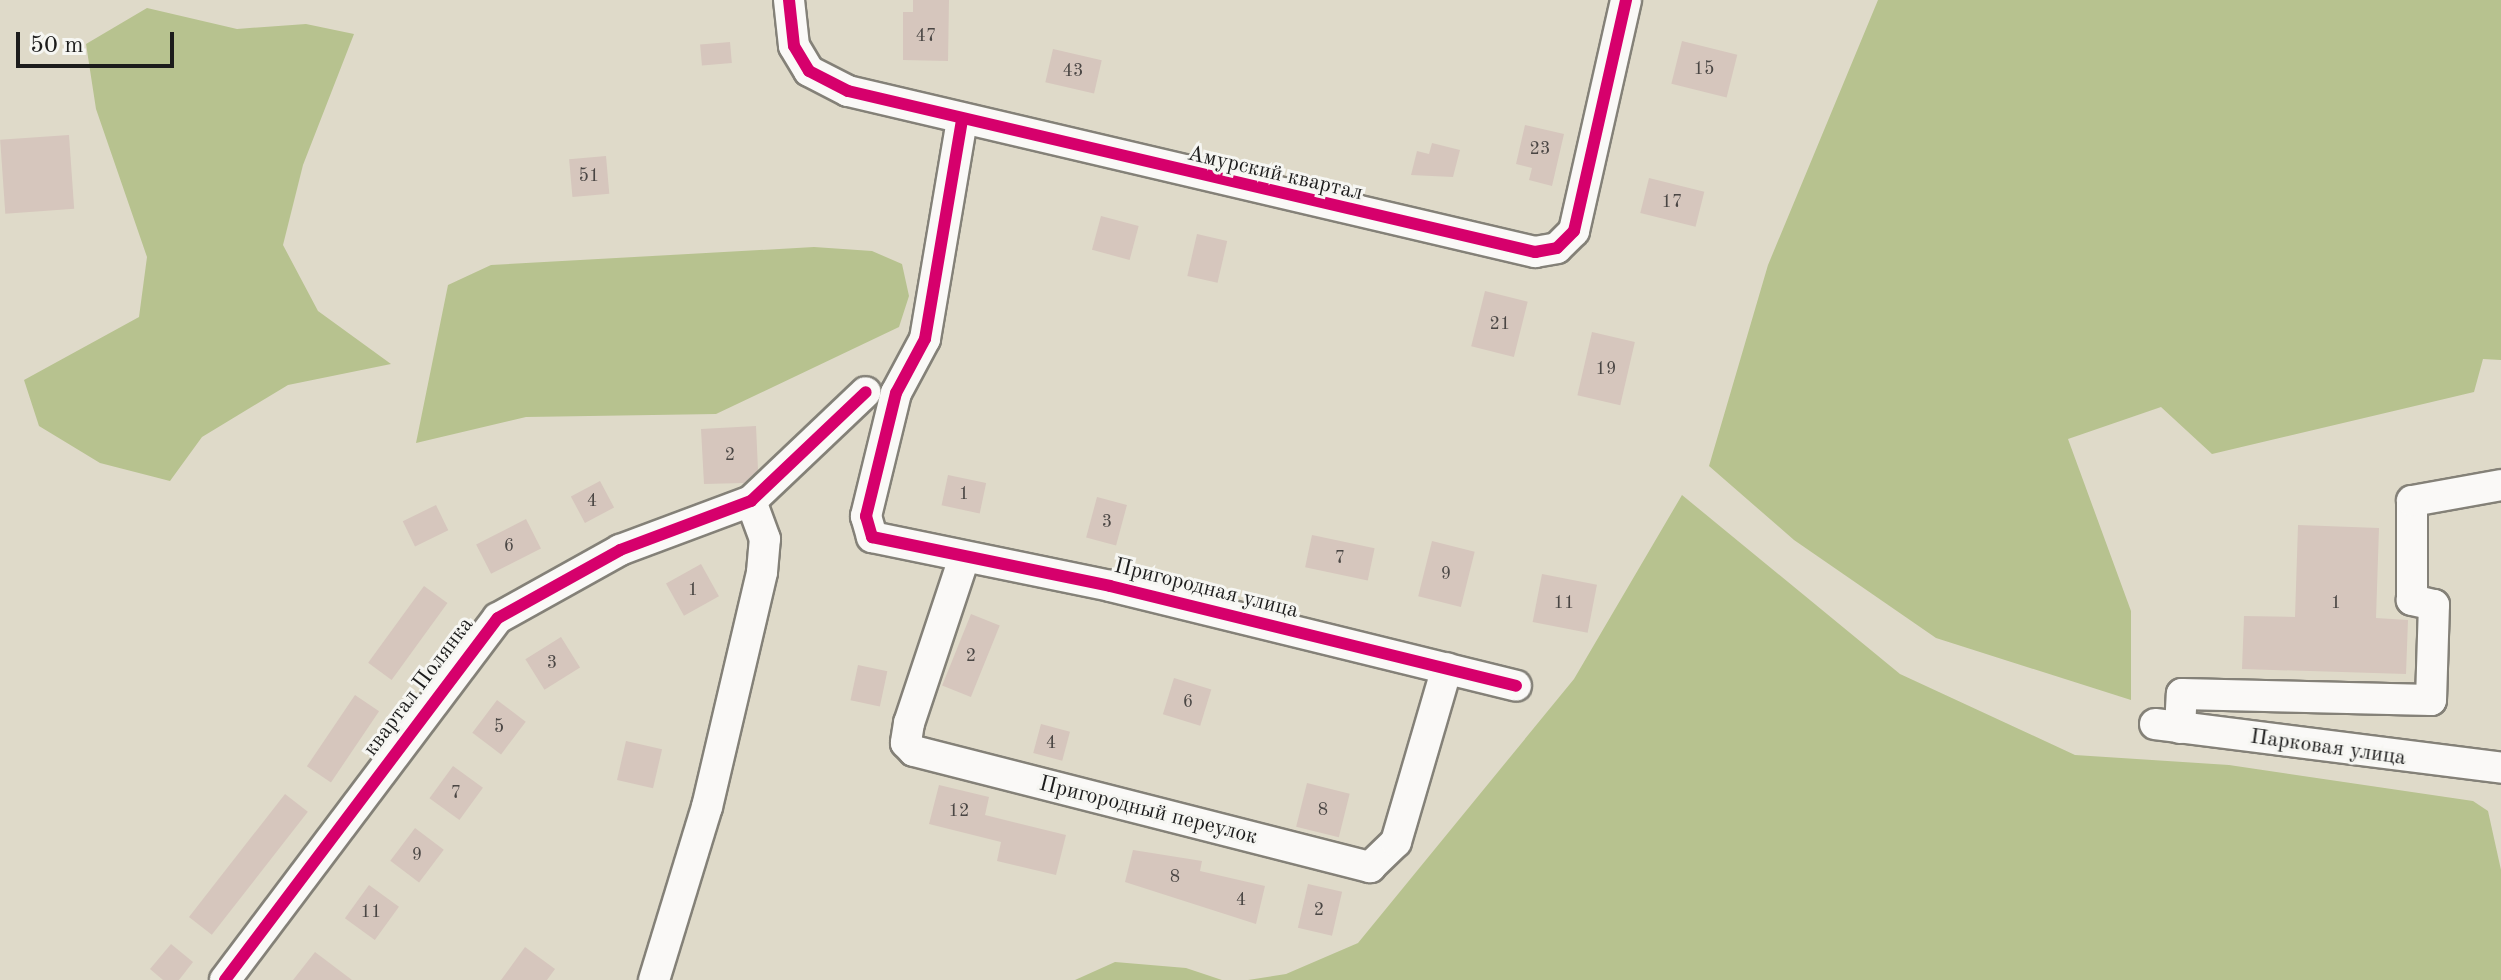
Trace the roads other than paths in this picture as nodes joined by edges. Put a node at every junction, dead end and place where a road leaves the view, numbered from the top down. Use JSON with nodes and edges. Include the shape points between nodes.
{"nodes":[{"id":1,"x":789,"y":0,"type":"edge"},
{"id":2,"x":1626,"y":0,"type":"edge"},
{"id":3,"x":962,"y":120,"type":"junction"},
{"id":4,"x":866,"y":392,"type":"dead end"},
{"id":5,"x":2501,"y":485,"type":"edge"},
{"id":6,"x":751,"y":501,"type":"junction"},
{"id":7,"x":964,"y":558,"type":"junction"},
{"id":8,"x":1447,"y":668,"type":"junction"},
{"id":9,"x":1516,"y":686,"type":"dead end"},
{"id":10,"x":2501,"y":768,"type":"edge"},
{"id":11,"x":225,"y":980,"type":"edge"},
{"id":12,"x":654,"y":980,"type":"edge"}],
"edges":[{"from":1,"to":3,"type":"street","name":"Амурский квартал","via":[[794,46],[825,82]]},
{"from":2,"to":3,"type":"street","name":"Амурский квартал","via":[[1574,231],[1557,248],[1500,248]]},
{"from":3,"to":7,"type":"street","name":"Пригородная улица","via":[[925,339],[896,393],[866,516],[872,537],[885,544]]},
{"from":4,"to":6,"type":"street","name":"квартал Полянка"},
{"from":5,"to":10,"type":"street","name":"Парковая улица","via":[[2412,501],[2412,600],[2434,605],[2431,700],[2182,694],[2167,726]]},
{"from":6,"to":11,"type":"street","name":"квартал Полянка","via":[[620,550],[498,618]]},
{"from":6,"to":12,"type":"street","via":[[765,539],[762,572],[707,807]]},
{"from":7,"to":8,"type":"street","name":"Пригородная улица"},
{"from":7,"to":8,"type":"street","name":"Пригородный переулок","via":[[909,723],[906,743],[914,751],[1370,867],[1396,842]]},
{"from":8,"to":9,"type":"street","name":"Пригородная улица"}]}
